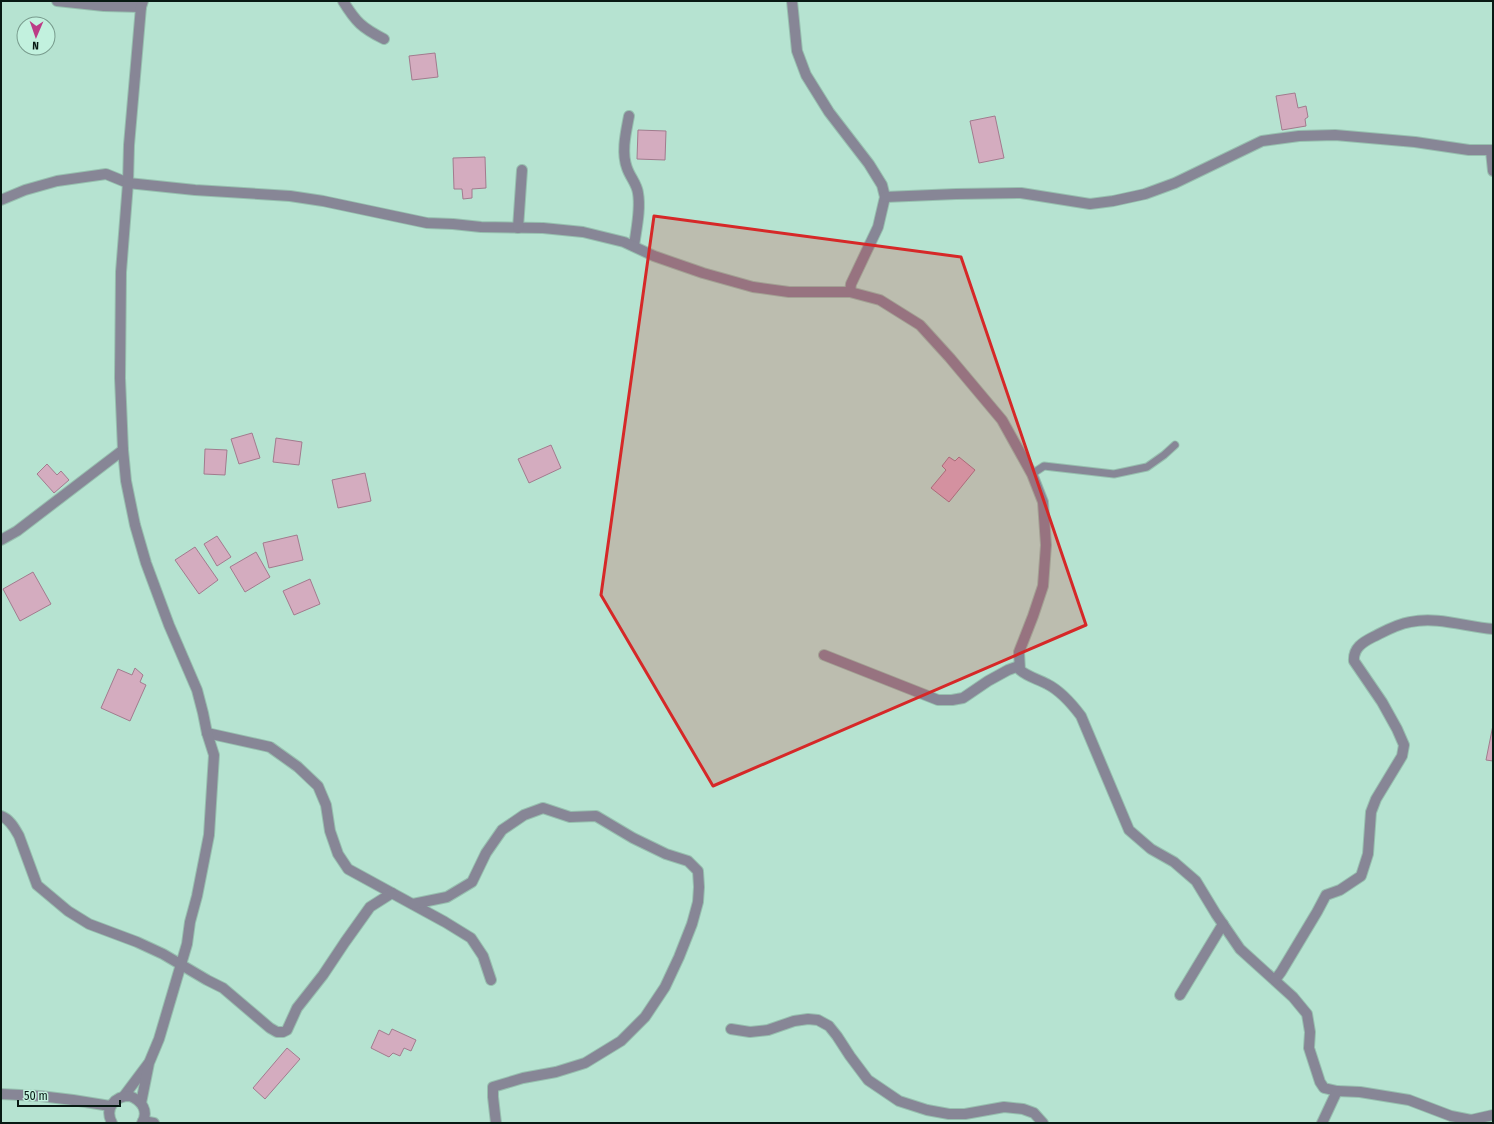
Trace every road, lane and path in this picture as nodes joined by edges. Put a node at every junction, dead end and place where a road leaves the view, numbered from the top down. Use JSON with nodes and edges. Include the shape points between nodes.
{"nodes":[{"id":1,"x":57,"y":1,"type":"edge"},
{"id":2,"x":343,"y":1,"type":"edge"},
{"id":3,"x":792,"y":1,"type":"edge"},
{"id":4,"x":142,"y":4,"type":"edge"},
{"id":5,"x":384,"y":39,"type":"dead end"},
{"id":6,"x":629,"y":116,"type":"dead end"},
{"id":7,"x":1492,"y":150,"type":"edge"},
{"id":8,"x":522,"y":170,"type":"dead end"},
{"id":9,"x":1493,"y":171,"type":"edge"},
{"id":10,"x":128,"y":183,"type":"junction"},
{"id":11,"x":885,"y":197,"type":"junction"},
{"id":12,"x":1,"y":200,"type":"edge"},
{"id":13,"x":518,"y":228,"type":"junction"},
{"id":14,"x":634,"y":246,"type":"junction"},
{"id":15,"x":850,"y":292,"type":"junction"},
{"id":16,"x":1175,"y":445,"type":"dead end"},
{"id":17,"x":123,"y":450,"type":"junction"},
{"id":18,"x":1032,"y":474,"type":"junction"},
{"id":19,"x":1,"y":540,"type":"edge"},
{"id":20,"x":1493,"y":629,"type":"edge"},
{"id":21,"x":824,"y":655,"type":"dead end"},
{"id":22,"x":1020,"y":666,"type":"junction"},
{"id":23,"x":207,"y":733,"type":"junction"},
{"id":24,"x":1,"y":816,"type":"edge"},
{"id":25,"x":392,"y":893,"type":"junction"},
{"id":26,"x":413,"y":904,"type":"junction"},
{"id":27,"x":1223,"y":924,"type":"junction"},
{"id":28,"x":180,"y":965,"type":"junction"},
{"id":29,"x":491,"y":980,"type":"dead end"},
{"id":30,"x":1275,"y":980,"type":"junction"},
{"id":31,"x":1180,"y":995,"type":"dead end"},
{"id":32,"x":731,"y":1029,"type":"dead end"},
{"id":33,"x":150,"y":1063,"type":"junction"},
{"id":34,"x":1337,"y":1091,"type":"junction"},
{"id":35,"x":1,"y":1094,"type":"edge"},
{"id":36,"x":124,"y":1096,"type":"junction"},
{"id":37,"x":141,"y":1103,"type":"junction"},
{"id":38,"x":110,"y":1106,"type":"junction"},
{"id":39,"x":1493,"y":1115,"type":"edge"},
{"id":40,"x":109,"y":1121,"type":"edge"},
{"id":41,"x":143,"y":1122,"type":"edge"},
{"id":42,"x":154,"y":1123,"type":"edge"},
{"id":43,"x":496,"y":1123,"type":"edge"},
{"id":44,"x":1043,"y":1123,"type":"edge"},
{"id":45,"x":1322,"y":1123,"type":"edge"}],
"edges":[{"from":1,"to":4,"type":"street","via":[[104,6]]},
{"from":2,"to":5,"type":"street","via":[[353,18]]},
{"from":3,"to":11,"type":"street","via":[[797,51],[806,75],[829,112],[869,164],[882,185]]},
{"from":4,"to":10,"type":"street"},
{"from":6,"to":14,"type":"street","via":[[624,154],[639,203]]},
{"from":7,"to":9,"type":"street"},
{"from":7,"to":11,"type":"street","via":[[1469,150],[1335,135],[1299,136],[1262,141],[1175,183],[1113,202],[1090,204],[1021,193]]},
{"from":8,"to":13,"type":"street"},
{"from":10,"to":12,"type":"street","via":[[106,174],[92,175],[57,181]]},
{"from":10,"to":13,"type":"street","via":[[290,196],[427,223]]},
{"from":10,"to":17,"type":"street","via":[[121,272],[120,378]]},
{"from":11,"to":15,"type":"street","via":[[878,227]]},
{"from":13,"to":14,"type":"street","via":[[583,232]]},
{"from":14,"to":15,"type":"street","via":[[654,256],[703,273],[753,287],[789,292]]},
{"from":15,"to":18,"type":"street","via":[[880,300],[920,325],[1002,420]]},
{"from":16,"to":18,"type":"lane","via":[[1147,466],[1114,474],[1044,466]]},
{"from":17,"to":19,"type":"street","via":[[17,531]]},
{"from":17,"to":23,"type":"street","via":[[132,511],[144,555],[159,600],[197,690]]},
{"from":18,"to":22,"type":"street","via":[[1043,502],[1046,545],[1043,586],[1019,652]]},
{"from":20,"to":30,"type":"street","via":[[1453,622],[1411,621],[1368,639],[1355,651],[1354,661],[1397,729],[1404,745],[1402,756],[1371,812],[1368,854],[1361,876],[1340,890],[1326,895]]},
{"from":21,"to":22,"type":"street","via":[[938,700],[963,698],[988,681]]},
{"from":22,"to":27,"type":"street","via":[[1020,670],[1028,677],[1048,684],[1069,700],[1081,716],[1129,830],[1196,881]]},
{"from":23,"to":25,"type":"street","via":[[270,747],[298,767],[318,786],[326,804],[330,831],[338,854],[348,868]]},
{"from":23,"to":28,"type":"street","via":[[214,755],[209,835],[187,944]]},
{"from":24,"to":28,"type":"street","via":[[11,823],[19,836],[37,886],[89,924],[137,942]]},
{"from":25,"to":26,"type":"street"},
{"from":25,"to":28,"type":"street","via":[[370,907],[324,975],[297,1008],[287,1030],[283,1032],[276,1032],[270,1028],[223,988]]},
{"from":26,"to":29,"type":"street","via":[[471,938],[483,956]]},
{"from":26,"to":43,"type":"street","via":[[446,897],[472,882],[486,853],[502,830],[524,815],[543,808],[570,817],[596,816],[633,838],[666,854],[688,861],[698,871],[698,902],[692,924],[664,987],[645,1017],[621,1041],[585,1063],[493,1087]]},
{"from":27,"to":30,"type":"street","via":[[1240,949]]},
{"from":27,"to":31,"type":"street"},
{"from":28,"to":33,"type":"street"},
{"from":30,"to":34,"type":"street","via":[[1307,1014],[1309,1048],[1320,1082],[1324,1088]]},
{"from":32,"to":44,"type":"street","via":[[750,1032],[768,1030],[794,1022],[818,1020],[829,1026],[868,1080],[899,1101],[949,1114],[965,1114],[1004,1107],[1023,1109],[1034,1113]]},
{"from":33,"to":36,"type":"street"},
{"from":33,"to":37,"type":"street"},
{"from":34,"to":39,"type":"street","via":[[1409,1100],[1452,1116],[1471,1120]]},
{"from":34,"to":45,"type":"street"},
{"from":35,"to":38,"type":"street","via":[[40,1096]]},
{"from":36,"to":37,"type":"street","via":[[130,1096]]},
{"from":36,"to":38,"type":"street"},
{"from":37,"to":41,"type":"street","via":[[145,1115]]},
{"from":38,"to":40,"type":"street"},
{"from":41,"to":42,"type":"street"}]}
